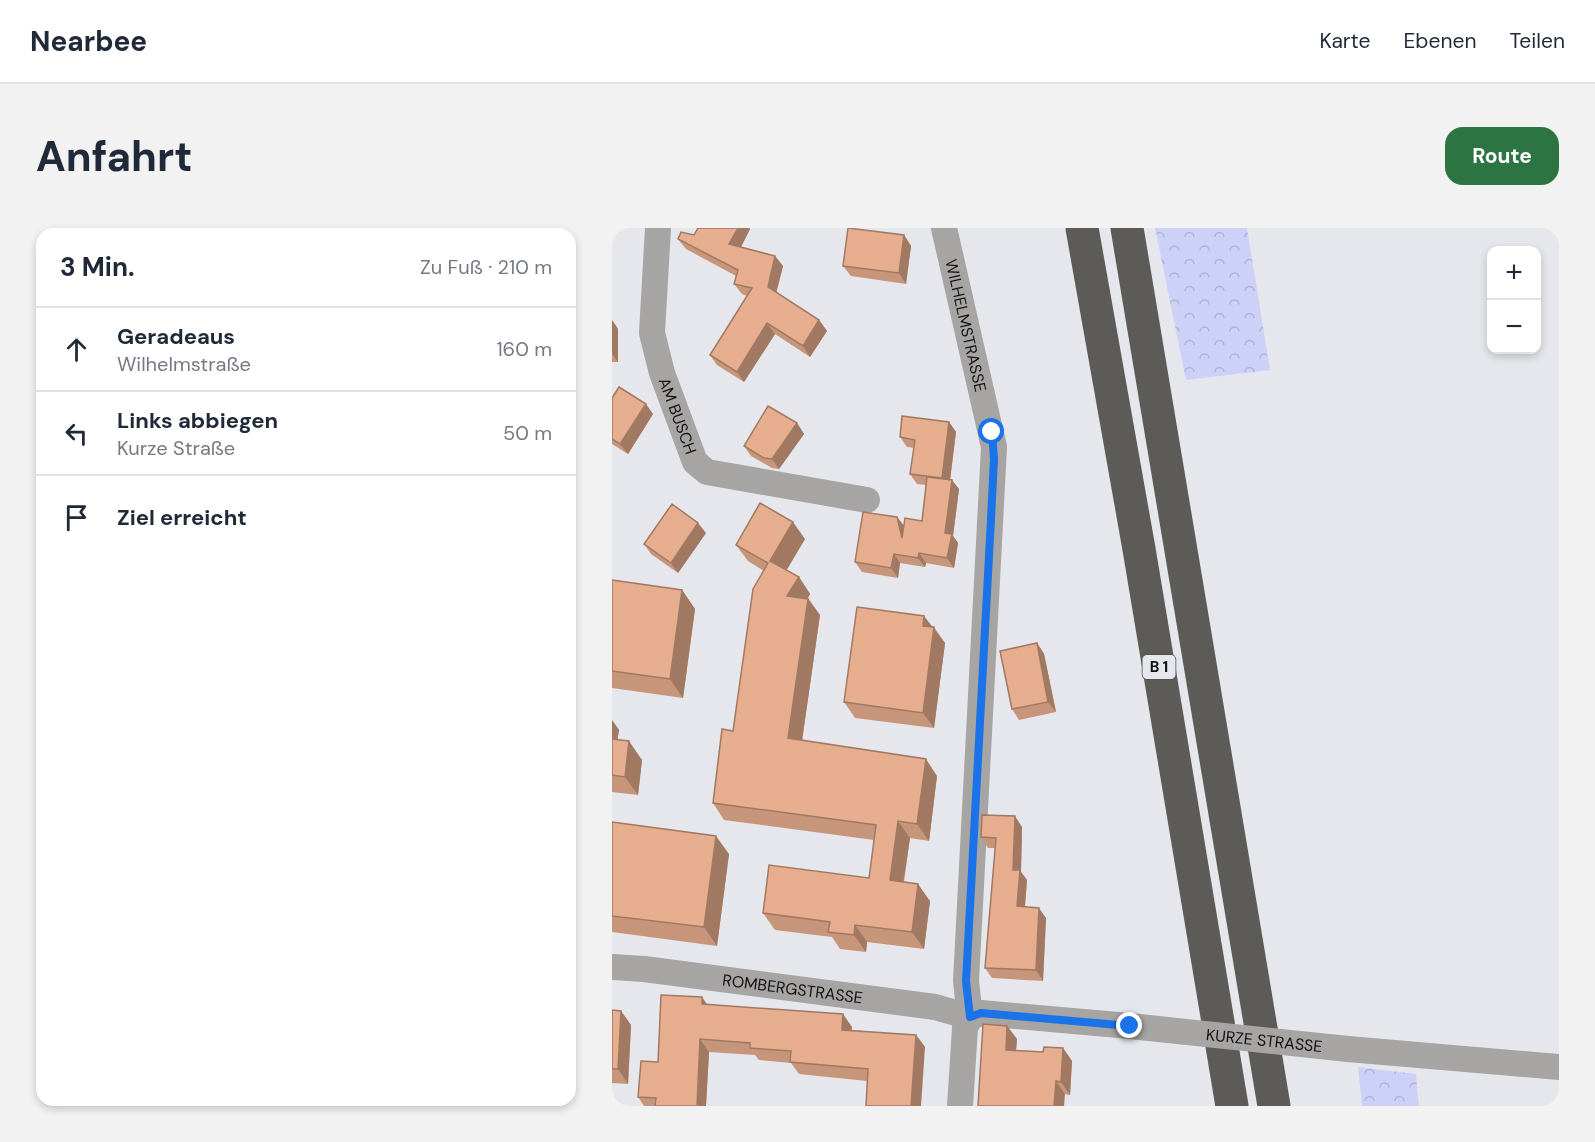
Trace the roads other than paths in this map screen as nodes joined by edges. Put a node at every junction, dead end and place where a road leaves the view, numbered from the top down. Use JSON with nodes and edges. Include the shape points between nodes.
{"nodes":[{"id":1,"x":658,"y":228,"type":"edge"},
{"id":2,"x":944,"y":228,"type":"edge"},
{"id":3,"x":1082,"y":228,"type":"edge"},
{"id":4,"x":1127,"y":228,"type":"edge"},
{"id":5,"x":867,"y":500,"type":"dead end"},
{"id":6,"x":612,"y":967,"type":"edge"},
{"id":7,"x":970,"y":1017,"type":"junction"},
{"id":8,"x":1559,"y":1067,"type":"edge"},
{"id":9,"x":960,"y":1106,"type":"edge"},
{"id":10,"x":1232,"y":1106,"type":"edge"},
{"id":11,"x":1274,"y":1106,"type":"edge"}],
"edges":[{"from":1,"to":5,"type":"street","name":"AM BUSCH","via":[[652,333],[695,462],[707,472]]},
{"from":2,"to":7,"type":"street","name":"WILHELMSTRASSE","via":[[994,447],[966,981]]},
{"from":3,"to":10,"type":"highway","number":"B 1"},
{"from":4,"to":11,"type":"highway","number":"B 1"},
{"from":6,"to":7,"type":"street","name":"ROMBERGSTRASSE","via":[[935,1007]]},
{"from":7,"to":8,"type":"street","name":"KURZE STRASSE","bridge":true,"via":[[981,1013]]},
{"from":7,"to":9,"type":"street","name":"WILHELMSTRASSE","via":[[965,1028]]}]}
